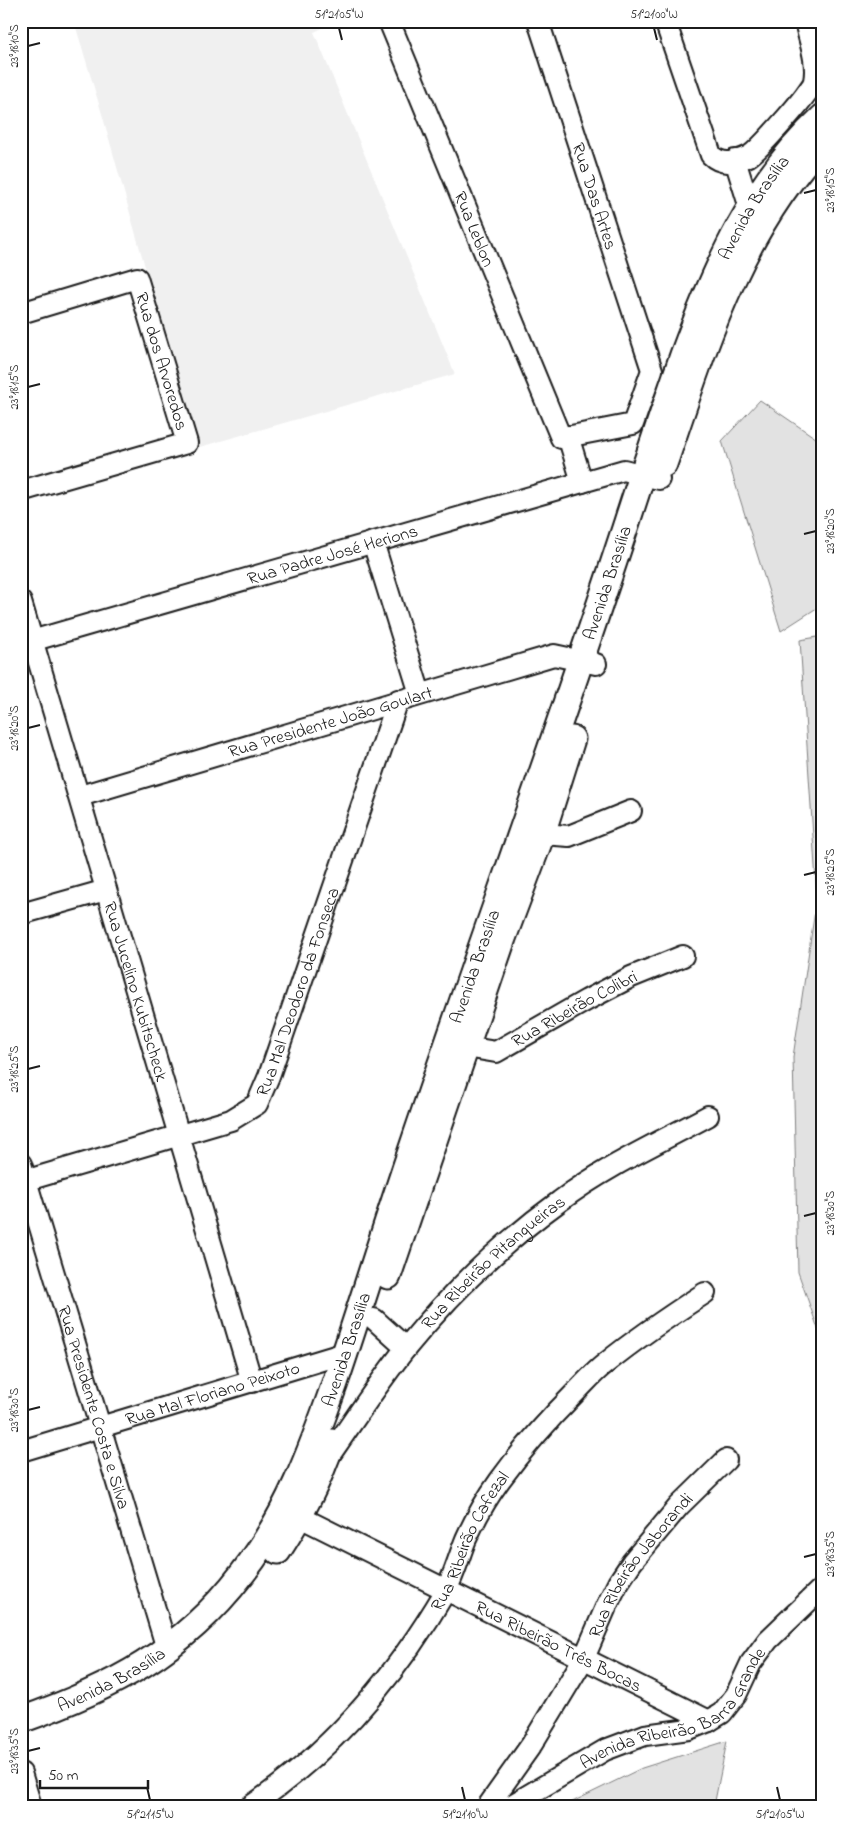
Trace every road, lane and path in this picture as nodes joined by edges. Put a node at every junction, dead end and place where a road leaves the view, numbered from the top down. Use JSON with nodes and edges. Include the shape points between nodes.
{"nodes":[{"id":1,"x":389,"y":21,"type":"edge"},
{"id":2,"x":538,"y":21,"type":"edge"},
{"id":3,"x":664,"y":21,"type":"edge"},
{"id":4,"x":804,"y":21,"type":"edge"},
{"id":5,"x":823,"y":117,"type":"edge"},
{"id":6,"x":823,"y":142,"type":"edge"},
{"id":7,"x":743,"y":158,"type":"junction"},
{"id":8,"x":760,"y":210,"type":"junction"},
{"id":9,"x":21,"y":313,"type":"edge"},
{"id":10,"x":570,"y":436,"type":"junction"},
{"id":11,"x":650,"y":477,"type":"junction"},
{"id":12,"x":588,"y":480,"type":"junction"},
{"id":13,"x":21,"y":491,"type":"edge"},
{"id":14,"x":373,"y":542,"type":"junction"},
{"id":15,"x":21,"y":602,"type":"edge"},
{"id":16,"x":27,"y":642,"type":"edge"},
{"id":17,"x":589,"y":662,"type":"junction"},
{"id":18,"x":420,"y":694,"type":"junction"},
{"id":19,"x":398,"y":700,"type":"junction"},
{"id":20,"x":80,"y":796,"type":"junction"},
{"id":21,"x":631,"y":811,"type":"dead end"},
{"id":22,"x":542,"y":834,"type":"junction"},
{"id":23,"x":106,"y":890,"type":"junction"},
{"id":24,"x":21,"y":914,"type":"edge"},
{"id":25,"x":683,"y":956,"type":"dead end"},
{"id":26,"x":466,"y":1047,"type":"junction"},
{"id":27,"x":708,"y":1116,"type":"dead end"},
{"id":28,"x":179,"y":1135,"type":"junction"},
{"id":29,"x":23,"y":1175,"type":"edge"},
{"id":30,"x":705,"y":1293,"type":"dead end"},
{"id":31,"x":374,"y":1319,"type":"junction"},
{"id":32,"x":406,"y":1348,"type":"junction"},
{"id":33,"x":346,"y":1352,"type":"junction"},
{"id":34,"x":252,"y":1382,"type":"junction"},
{"id":35,"x":101,"y":1427,"type":"junction"},
{"id":36,"x":21,"y":1451,"type":"edge"},
{"id":37,"x":726,"y":1460,"type":"dead end"},
{"id":38,"x":325,"y":1461,"type":"junction"},
{"id":39,"x":300,"y":1517,"type":"junction"},
{"id":40,"x":446,"y":1590,"type":"junction"},
{"id":41,"x":819,"y":1591,"type":"dead end"},
{"id":42,"x":167,"y":1649,"type":"junction"},
{"id":43,"x":584,"y":1658,"type":"junction"},
{"id":44,"x":22,"y":1721,"type":"edge"},
{"id":45,"x":709,"y":1721,"type":"junction"},
{"id":46,"x":21,"y":1773,"type":"edge"},
{"id":47,"x":31,"y":1806,"type":"edge"},
{"id":48,"x":251,"y":1806,"type":"edge"},
{"id":49,"x":488,"y":1806,"type":"edge"},
{"id":50,"x":510,"y":1806,"type":"edge"}],
"edges":[{"from":1,"to":10,"type":"street","name":"Rua Leblon"},
{"from":2,"to":10,"type":"street","name":"Rua Das Artes","via":[[652,370],[633,424]]},
{"from":3,"to":7,"type":"street","via":[[711,155],[722,162]]},
{"from":4,"to":7,"type":"street","via":[[815,62],[812,87],[803,100]]},
{"from":5,"to":8,"type":"main road","name":"Avenida Brasília","via":[[781,162]]},
{"from":6,"to":8,"type":"main road","name":"Avenida Brasília"},
{"from":7,"to":8,"type":"street"},
{"from":8,"to":11,"type":"main road","name":"Avenida Brasília","via":[[717,268],[699,312]]},
{"from":9,"to":13,"type":"street","name":"Rua dos Arvoredos","via":[[137,278],[187,443]]},
{"from":10,"to":12,"type":"street","name":"Rua Leblon"},
{"from":11,"to":12,"type":"street","name":"Rua Padre José Herions","via":[[624,470]]},
{"from":11,"to":17,"type":"main road","name":"Avenida Brasília"},
{"from":12,"to":14,"type":"street","name":"Rua Padre José Herions"},
{"from":14,"to":16,"type":"street","name":"Rua Padre José Herions"},
{"from":14,"to":18,"type":"street"},
{"from":15,"to":16,"type":"street","name":"Rua Jucelino Kubitscheck"},
{"from":16,"to":20,"type":"street","name":"Rua Jucelino Kubitscheck"},
{"from":17,"to":18,"type":"street","name":"Rua Presidente João Goulart","via":[[554,655]]},
{"from":17,"to":22,"type":"main road","name":"Avenida Brasília"},
{"from":17,"to":33,"type":"main road","name":"Avenida Brasília","via":[[436,1077]]},
{"from":18,"to":19,"type":"street","name":"Rua Presidente João Goulart"},
{"from":19,"to":20,"type":"street","name":"Rua Presidente João Goulart"},
{"from":19,"to":28,"type":"street","name":"Rua Mal Deodoro da Fonseca","via":[[257,1104],[231,1120]]},
{"from":20,"to":23,"type":"street","name":"Rua Jucelino Kubitscheck"},
{"from":21,"to":22,"type":"street","via":[[568,836]]},
{"from":22,"to":26,"type":"main road","name":"Avenida Brasília"},
{"from":23,"to":24,"type":"street"},
{"from":23,"to":28,"type":"street","name":"Rua Jucelino Kubitscheck"},
{"from":25,"to":26,"type":"street","name":"Rua Ribeirão Colibri","via":[[586,1000],[496,1052]]},
{"from":26,"to":31,"type":"main road","name":"Avenida Brasília"},
{"from":27,"to":32,"type":"street","name":"Rua Ribeirão Pitangueiras","via":[[617,1164],[560,1200],[458,1289]]},
{"from":28,"to":29,"type":"street","name":"Rua Mal Deodoro da Fonseca"},
{"from":28,"to":34,"type":"street","name":"Rua Jucelino Kubitscheck"},
{"from":29,"to":35,"type":"street","name":"Rua Presidente Costa e Silva"},
{"from":30,"to":40,"type":"street","name":"Rua Ribeirão Cafezal","via":[[605,1364],[539,1432],[499,1481],[467,1538]]},
{"from":31,"to":32,"type":"street"},
{"from":31,"to":38,"type":"main road","name":"Avenida Brasília"},
{"from":32,"to":38,"type":"street","name":"Rua Ribeirão Pitangueiras"},
{"from":33,"to":34,"type":"street","name":"Rua Mal Floriano Peixoto"},
{"from":33,"to":42,"type":"main road","name":"Avenida Brasília","via":[[307,1461],[265,1542],[226,1595]]},
{"from":34,"to":35,"type":"street","name":"Rua Mal Floriano Peixoto"},
{"from":35,"to":36,"type":"street","name":"Rua Mal Floriano Peixoto"},
{"from":35,"to":42,"type":"street","name":"Rua Presidente Costa e Silva"},
{"from":37,"to":43,"type":"street","name":"Rua Ribeirão Jaborandi","via":[[679,1506],[632,1562],[606,1607]]},
{"from":38,"to":39,"type":"main road","name":"Avenida Brasília"},
{"from":39,"to":40,"type":"street","name":"Rua Ribeirão Três Bocas"},
{"from":39,"to":44,"type":"main road","name":"Avenida Brasília","via":[[255,1586],[183,1657],[126,1692],[93,1707]]},
{"from":40,"to":43,"type":"street","name":"Rua Ribeirão Três Bocas"},
{"from":40,"to":48,"type":"street","name":"Rua Ribeirão Cafezal","via":[[402,1659],[372,1698],[334,1739]]},
{"from":41,"to":45,"type":"street","name":"Avenida Ribeirão Barra Grande","via":[[768,1640],[751,1663],[736,1695],[722,1713]]},
{"from":42,"to":44,"type":"main road","name":"Avenida Brasília","via":[[95,1692]]},
{"from":43,"to":45,"type":"street","name":"Rua Ribeirão Três Bocas"},
{"from":43,"to":49,"type":"street","name":"Rua Ribeirão Jaborandi","via":[[532,1744]]},
{"from":45,"to":50,"type":"street","name":"Avenida Ribeirão Barra Grande","via":[[688,1729],[645,1735],[605,1750]]},
{"from":46,"to":47,"type":"street"}]}
